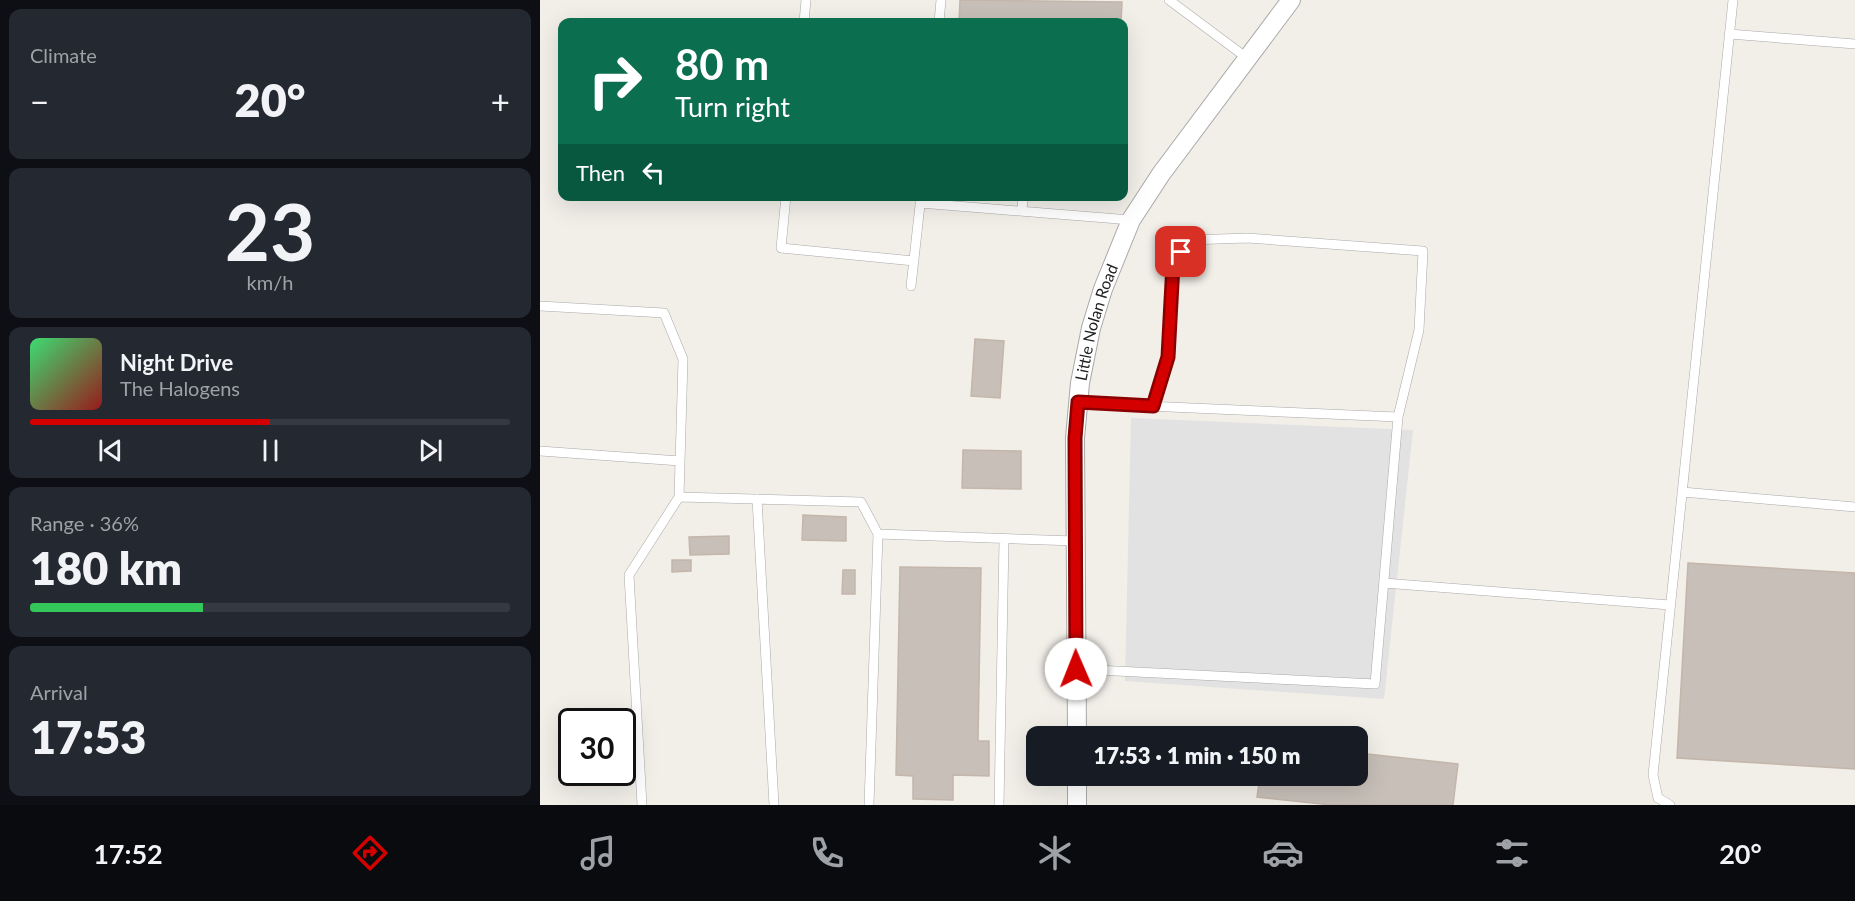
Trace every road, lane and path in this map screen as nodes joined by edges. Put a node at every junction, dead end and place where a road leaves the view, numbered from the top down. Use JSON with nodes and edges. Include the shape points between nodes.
{"nodes":[{"id":1,"x":806,"y":0,"type":"edge"},
{"id":2,"x":941,"y":0,"type":"edge"},
{"id":3,"x":1169,"y":0,"type":"edge"},
{"id":4,"x":1291,"y":0,"type":"edge"},
{"id":5,"x":1733,"y":0,"type":"edge"},
{"id":6,"x":804,"y":18,"type":"edge"},
{"id":7,"x":939,"y":18,"type":"edge"},
{"id":8,"x":1729,"y":34,"type":"junction"},
{"id":9,"x":1855,"y":44,"type":"edge"},
{"id":10,"x":1247,"y":58,"type":"junction"},
{"id":11,"x":786,"y":201,"type":"edge"},
{"id":12,"x":920,"y":201,"type":"edge"},
{"id":13,"x":929,"y":201,"type":"edge"},
{"id":14,"x":1023,"y":201,"type":"edge"},
{"id":15,"x":1022,"y":211,"type":"junction"},
{"id":16,"x":1131,"y":220,"type":"junction"},
{"id":17,"x":914,"y":261,"type":"junction"},
{"id":18,"x":911,"y":286,"type":"dead end"},
{"id":19,"x":540,"y":306,"type":"edge"},
{"id":20,"x":1078,"y":402,"type":"junction"},
{"id":21,"x":1153,"y":406,"type":"junction"},
{"id":22,"x":1398,"y":417,"type":"junction"},
{"id":23,"x":540,"y":451,"type":"edge"},
{"id":24,"x":680,"y":461,"type":"junction"},
{"id":25,"x":1682,"y":492,"type":"junction"},
{"id":26,"x":680,"y":497,"type":"junction"},
{"id":27,"x":757,"y":499,"type":"junction"},
{"id":28,"x":1855,"y":507,"type":"edge"},
{"id":29,"x":879,"y":534,"type":"junction"},
{"id":30,"x":1004,"y":540,"type":"junction"},
{"id":31,"x":1075,"y":541,"type":"junction"},
{"id":32,"x":1383,"y":583,"type":"junction"},
{"id":33,"x":1670,"y":605,"type":"junction"},
{"id":34,"x":1076,"y":669,"type":"junction"},
{"id":35,"x":1077,"y":726,"type":"edge"},
{"id":36,"x":1077,"y":786,"type":"edge"},
{"id":37,"x":642,"y":805,"type":"edge"},
{"id":38,"x":774,"y":805,"type":"edge"},
{"id":39,"x":869,"y":805,"type":"edge"},
{"id":40,"x":999,"y":805,"type":"edge"},
{"id":41,"x":1077,"y":805,"type":"edge"},
{"id":42,"x":1670,"y":805,"type":"edge"}],
"edges":[{"from":1,"to":6,"type":"lane"},
{"from":2,"to":7,"type":"lane"},
{"from":3,"to":10,"type":"lane"},
{"from":4,"to":10,"type":"street","name":"Little Nolan Road"},
{"from":5,"to":8,"type":"lane"},
{"from":8,"to":9,"type":"lane"},
{"from":8,"to":25,"type":"lane"},
{"from":10,"to":16,"type":"street","name":"Little Nolan Road"},
{"from":11,"to":17,"type":"lane","via":[[781,248]]},
{"from":12,"to":17,"type":"lane"},
{"from":13,"to":15,"type":"lane"},
{"from":14,"to":15,"type":"lane"},
{"from":15,"to":16,"type":"lane"},
{"from":16,"to":20,"type":"street","name":"Little Nolan Road","via":[[1091,328]]},
{"from":17,"to":18,"type":"lane"},
{"from":19,"to":24,"type":"lane","via":[[664,313],[683,359]]},
{"from":20,"to":21,"type":"lane"},
{"from":20,"to":31,"type":"street","name":"Little Nolan Road"},
{"from":21,"to":22,"type":"lane"},
{"from":21,"to":22,"type":"lane","via":[[1168,357],[1173,264],[1190,240],[1247,237],[1423,251],[1419,330]]},
{"from":22,"to":32,"type":"lane"},
{"from":23,"to":24,"type":"lane"},
{"from":24,"to":26,"type":"lane"},
{"from":25,"to":28,"type":"lane"},
{"from":25,"to":33,"type":"lane"},
{"from":26,"to":27,"type":"lane"},
{"from":26,"to":37,"type":"lane","via":[[629,575]]},
{"from":27,"to":29,"type":"lane","via":[[861,502]]},
{"from":27,"to":38,"type":"lane"},
{"from":29,"to":30,"type":"lane"},
{"from":29,"to":39,"type":"lane"},
{"from":30,"to":31,"type":"lane"},
{"from":30,"to":40,"type":"lane"},
{"from":31,"to":34,"type":"street","name":"Little Nolan Road"},
{"from":32,"to":33,"type":"lane"},
{"from":32,"to":34,"type":"lane","via":[[1375,684]]},
{"from":33,"to":42,"type":"lane","via":[[1653,775],[1658,798]]},
{"from":34,"to":35,"type":"street","name":"Little Nolan Road"},
{"from":36,"to":41,"type":"street"}]}
